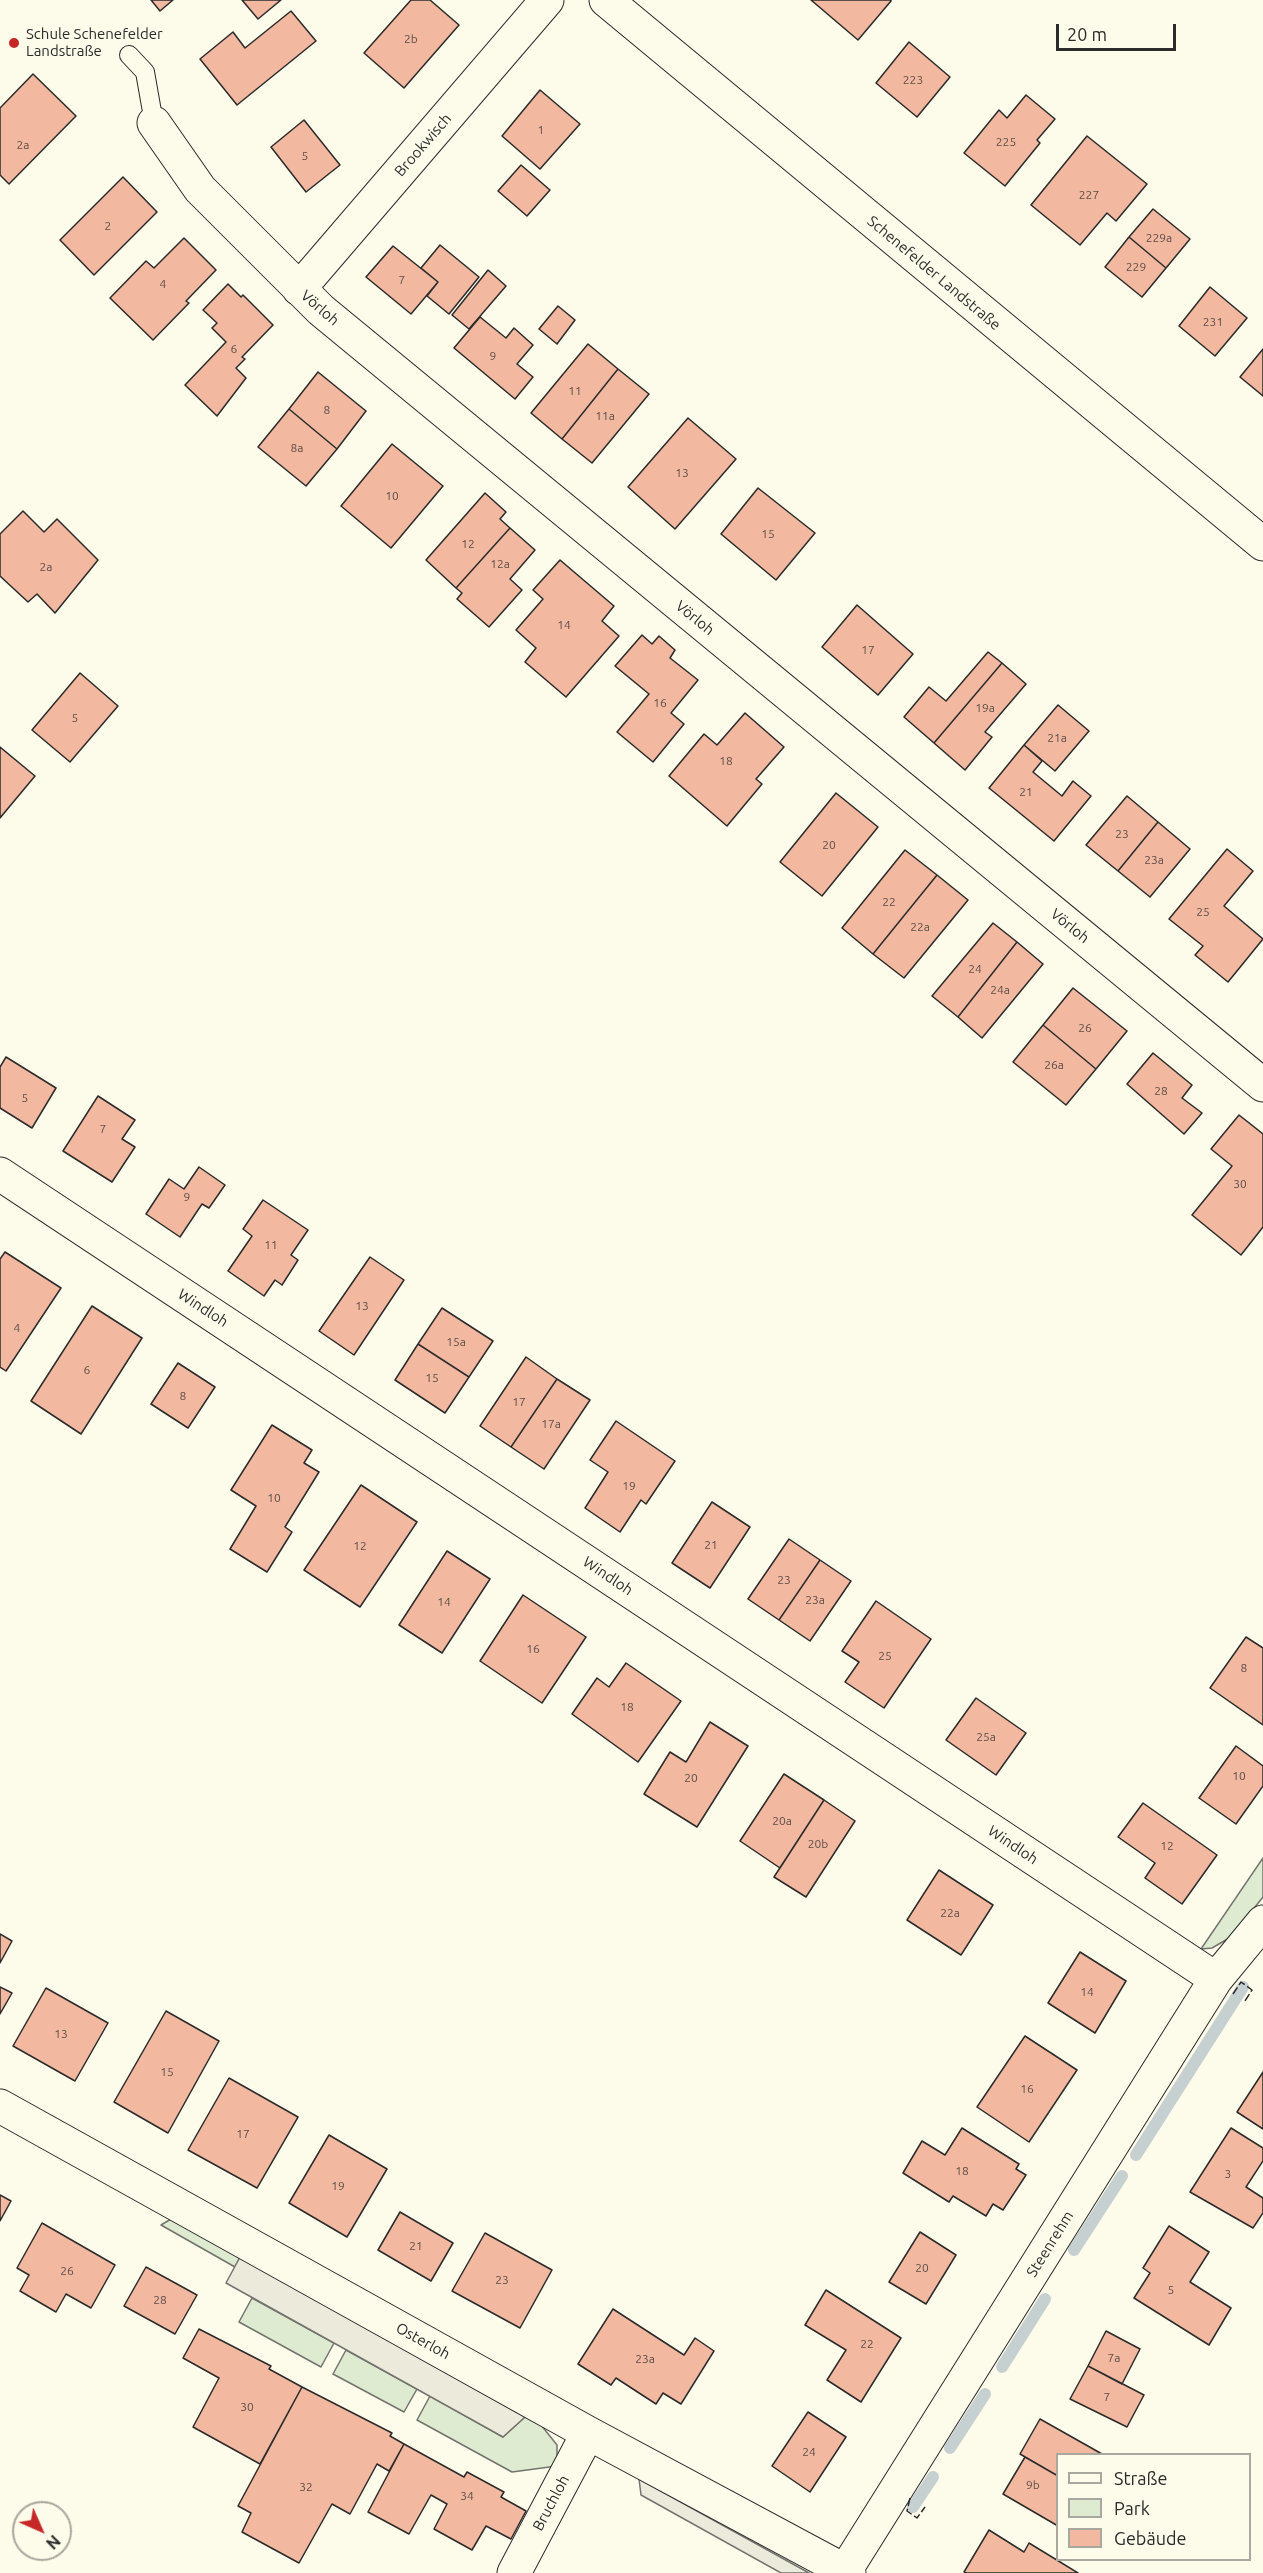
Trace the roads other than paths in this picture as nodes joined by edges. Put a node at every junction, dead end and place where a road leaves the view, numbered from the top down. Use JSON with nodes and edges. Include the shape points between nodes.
{"nodes":[{"id":1,"x":547,"y":0,"type":"edge"},
{"id":2,"x":606,"y":0,"type":"edge"},
{"id":3,"x":129,"y":56,"type":"dead end"},
{"id":4,"x":154,"y":123,"type":"joint"},
{"id":5,"x":299,"y":289,"type":"junction"},
{"id":6,"x":1263,"y":544,"type":"edge"},
{"id":7,"x":1263,"y":1085,"type":"edge"},
{"id":8,"x":0,"y":1174,"type":"edge"},
{"id":9,"x":1257,"y":1940,"type":"edge"},
{"id":10,"x":1216,"y":1979,"type":"junction"},
{"id":11,"x":0,"y":2106,"type":"edge"},
{"id":12,"x":588,"y":2433,"type":"junction"},
{"id":13,"x":847,"y":2572,"type":"edge"},
{"id":14,"x":514,"y":2573,"type":"edge"}],
"edges":[{"from":1,"to":5,"type":"street","name":"Brookwisch"},
{"from":2,"to":6,"type":"street","name":"Schenefelder Landstraße"},
{"from":3,"to":4,"type":"lane","via":[[145,72]]},
{"from":4,"to":5,"type":"street","name":"Vörloh","via":[[200,189]]},
{"from":5,"to":7,"type":"street","name":"Vörloh"},
{"from":8,"to":10,"type":"street","name":"Windloh"},
{"from":9,"to":10,"type":"street","name":"Steenrehm"},
{"from":10,"to":13,"type":"street","name":"Steenrehm"},
{"from":11,"to":12,"type":"street","name":"Osterloh"},
{"from":12,"to":13,"type":"street","name":"Osterloh"},
{"from":12,"to":14,"type":"street","name":"Bruchloh"}]}
